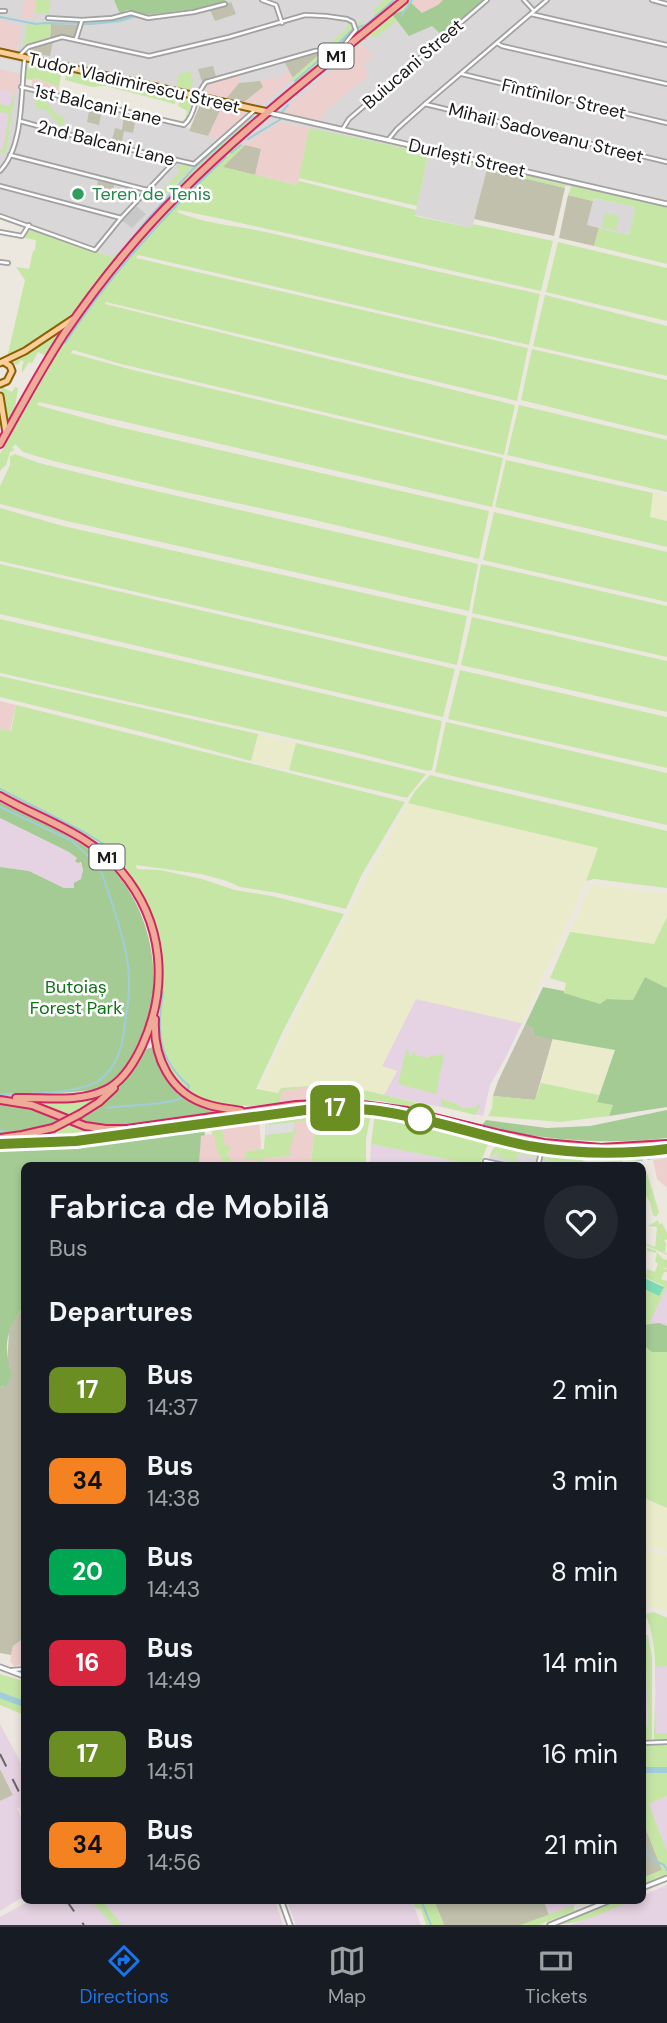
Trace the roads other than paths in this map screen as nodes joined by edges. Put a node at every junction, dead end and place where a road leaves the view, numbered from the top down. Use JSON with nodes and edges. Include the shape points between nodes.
{"nodes":[{"id":1,"x":262,"y":0,"type":"edge"},
{"id":2,"x":404,"y":0,"type":"edge"},
{"id":3,"x":486,"y":0,"type":"edge"},
{"id":4,"x":524,"y":0,"type":"edge"},
{"id":5,"x":547,"y":0,"type":"edge"},
{"id":6,"x":652,"y":0,"type":"edge"},
{"id":7,"x":225,"y":4,"type":"dead end"},
{"id":8,"x":667,"y":4,"type":"edge"},
{"id":9,"x":0,"y":11,"type":"edge"},
{"id":10,"x":5,"y":11,"type":"dead end"},
{"id":11,"x":533,"y":13,"type":"junction"},
{"id":12,"x":48,"y":19,"type":"dead end"},
{"id":13,"x":82,"y":23,"type":"junction"},
{"id":14,"x":282,"y":23,"type":"junction"},
{"id":15,"x":76,"y":39,"type":"junction"},
{"id":16,"x":498,"y":43,"type":"junction"},
{"id":17,"x":667,"y":45,"type":"edge"},
{"id":18,"x":0,"y":52,"type":"edge"},
{"id":19,"x":332,"y":54,"type":"junction"},
{"id":20,"x":22,"y":57,"type":"junction"},
{"id":21,"x":462,"y":74,"type":"junction"},
{"id":22,"x":667,"y":84,"type":"edge"},
{"id":23,"x":21,"y":87,"type":"junction"},
{"id":24,"x":196,"y":97,"type":"junction"},
{"id":25,"x":425,"y":104,"type":"junction"},
{"id":26,"x":255,"y":110,"type":"junction"},
{"id":27,"x":268,"y":112,"type":"junction"},
{"id":28,"x":20,"y":121,"type":"junction"},
{"id":29,"x":667,"y":123,"type":"edge"},
{"id":30,"x":342,"y":130,"type":"junction"},
{"id":31,"x":388,"y":140,"type":"junction"},
{"id":32,"x":10,"y":155,"type":"junction"},
{"id":33,"x":176,"y":160,"type":"junction"},
{"id":34,"x":667,"y":162,"type":"edge"},
{"id":35,"x":0,"y":171,"type":"edge"},
{"id":36,"x":0,"y":186,"type":"edge"},
{"id":37,"x":147,"y":190,"type":"junction"},
{"id":38,"x":667,"y":204,"type":"edge"},
{"id":39,"x":0,"y":216,"type":"edge"},
{"id":40,"x":121,"y":218,"type":"junction"},
{"id":41,"x":29,"y":225,"type":"junction"},
{"id":42,"x":0,"y":232,"type":"edge"},
{"id":43,"x":0,"y":262,"type":"edge"},
{"id":44,"x":8,"y":263,"type":"dead end"},
{"id":45,"x":76,"y":318,"type":"junction"},
{"id":46,"x":2,"y":363,"type":"edge"},
{"id":47,"x":0,"y":384,"type":"edge"},
{"id":48,"x":0,"y":396,"type":"edge"},
{"id":49,"x":6,"y":433,"type":"junction"},
{"id":50,"x":0,"y":444,"type":"edge"},
{"id":51,"x":0,"y":796,"type":"edge"},
{"id":52,"x":155,"y":1012,"type":"junction"},
{"id":53,"x":119,"y":1082,"type":"junction"},
{"id":54,"x":0,"y":1099,"type":"edge"},
{"id":55,"x":247,"y":1112,"type":"junction"},
{"id":56,"x":215,"y":1119,"type":"junction"},
{"id":57,"x":0,"y":1138,"type":"edge"},
{"id":58,"x":0,"y":1144,"type":"edge"},
{"id":59,"x":667,"y":1147,"type":"edge"},
{"id":60,"x":542,"y":1148,"type":"junction"},
{"id":61,"x":485,"y":1161,"type":"dead end"},
{"id":62,"x":490,"y":1162,"type":"edge"},
{"id":63,"x":539,"y":1162,"type":"edge"},
{"id":64,"x":0,"y":1667,"type":"edge"},
{"id":65,"x":21,"y":1669,"type":"edge"},
{"id":66,"x":9,"y":1670,"type":"junction"},
{"id":67,"x":21,"y":1675,"type":"edge"},
{"id":68,"x":667,"y":1742,"type":"edge"},
{"id":69,"x":646,"y":1743,"type":"edge"},
{"id":70,"x":667,"y":1878,"type":"edge"},
{"id":71,"x":646,"y":1886,"type":"edge"},
{"id":72,"x":282,"y":1904,"type":"edge"},
{"id":73,"x":601,"y":1904,"type":"edge"},
{"id":74,"x":290,"y":1925,"type":"edge"},
{"id":75,"x":550,"y":1925,"type":"edge"}],
"edges":[{"from":1,"to":14,"type":"street","via":[[276,5]]},
{"from":2,"to":19,"type":"highway","number":"M1"},
{"from":3,"to":30,"type":"street","name":"Buiucani Street","via":[[349,118]]},
{"from":4,"to":11,"type":"street"},
{"from":5,"to":11,"type":"street"},
{"from":6,"to":8,"type":"street"},
{"from":7,"to":13,"type":"street","via":[[179,15],[144,18],[131,13]]},
{"from":9,"to":10,"type":"street"},
{"from":11,"to":16,"type":"street"},
{"from":11,"to":17,"type":"street"},
{"from":12,"to":13,"type":"street"},
{"from":13,"to":15,"type":"street"},
{"from":14,"to":15,"type":"street","via":[[149,56]]},
{"from":14,"to":19,"type":"street","via":[[312,15],[351,20],[356,30]]},
{"from":15,"to":20,"type":"street","via":[[45,41],[25,49]]},
{"from":16,"to":21,"type":"street"},
{"from":16,"to":22,"type":"street"},
{"from":18,"to":20,"type":"main road","name":"Tudor Vladimirescu Street"},
{"from":19,"to":24,"type":"street","via":[[321,50],[307,53],[209,81]]},
{"from":19,"to":27,"type":"highway","number":"M1"},
{"from":20,"to":23,"type":"street"},
{"from":20,"to":24,"type":"main road","name":"Tudor Vladimirescu Street"},
{"from":21,"to":25,"type":"street"},
{"from":21,"to":29,"type":"street","name":"Fîntînilor Street"},
{"from":23,"to":24,"type":"street","name":"1st Balcani Lane","via":[[184,125]]},
{"from":23,"to":28,"type":"street"},
{"from":24,"to":26,"type":"main road","name":"Tudor Vladimirescu Street"},
{"from":25,"to":31,"type":"street"},
{"from":25,"to":34,"type":"street","name":"Mihail Sadoveanu Street"},
{"from":26,"to":27,"type":"main road","name":"Tudor Vladimirescu Street"},
{"from":26,"to":33,"type":"street","name":"2nd Balcani Lane","via":[[197,163]]},
{"from":27,"to":30,"type":"street","name":"Durlești Street"},
{"from":27,"to":45,"type":"highway","number":"M1","via":[[157,217]]},
{"from":28,"to":32,"type":"street"},
{"from":28,"to":33,"type":"street","name":"2nd Balcani Lane"},
{"from":30,"to":31,"type":"street","name":"Durlești Street"},
{"from":31,"to":38,"type":"street","name":"Durlești Street"},
{"from":32,"to":35,"type":"street"},
{"from":32,"to":37,"type":"street"},
{"from":33,"to":37,"type":"street"},
{"from":36,"to":40,"type":"street"},
{"from":37,"to":40,"type":"street"},
{"from":39,"to":41,"type":"street"},
{"from":40,"to":41,"type":"street","via":[[95,250]]},
{"from":41,"to":42,"type":"street","via":[[22,236]]},
{"from":43,"to":44,"type":"street"},
{"from":45,"to":46,"type":"main road"},
{"from":45,"to":49,"type":"highway","number":"M1"},
{"from":46,"to":47,"type":"main road","via":[[12,371]]},
{"from":48,"to":49,"type":"main road"},
{"from":49,"to":50,"type":"highway","number":"M1"},
{"from":51,"to":52,"type":"highway","number":"M1","via":[[87,841],[127,879],[147,915],[156,946]]},
{"from":52,"to":53,"type":"highway","number":"M1","via":[[137,1056]]},
{"from":52,"to":55,"type":"highway","via":[[159,1056],[173,1082],[202,1103]]},
{"from":53,"to":54,"type":"highway","via":[[85,1096]]},
{"from":53,"to":57,"type":"highway","number":"M1","bridge":true,"via":[[106,1096],[53,1128]]},
{"from":54,"to":56,"type":"highway","via":[[106,1129]]},
{"from":55,"to":56,"type":"highway"},
{"from":55,"to":59,"type":"highway","via":[[348,1102],[544,1143]]},
{"from":56,"to":58,"type":"highway","via":[[76,1141]]},
{"from":56,"to":60,"type":"highway","via":[[311,1108],[356,1109],[398,1114]]},
{"from":59,"to":60,"type":"highway","via":[[616,1153]]},
{"from":60,"to":63,"type":"street"},
{"from":61,"to":62,"type":"street"},
{"from":64,"to":66,"type":"street"},
{"from":65,"to":66,"type":"street"},
{"from":66,"to":67,"type":"street"},
{"from":68,"to":69,"type":"street"},
{"from":70,"to":71,"type":"street"},
{"from":72,"to":74,"type":"street"},
{"from":73,"to":75,"type":"street"}]}
